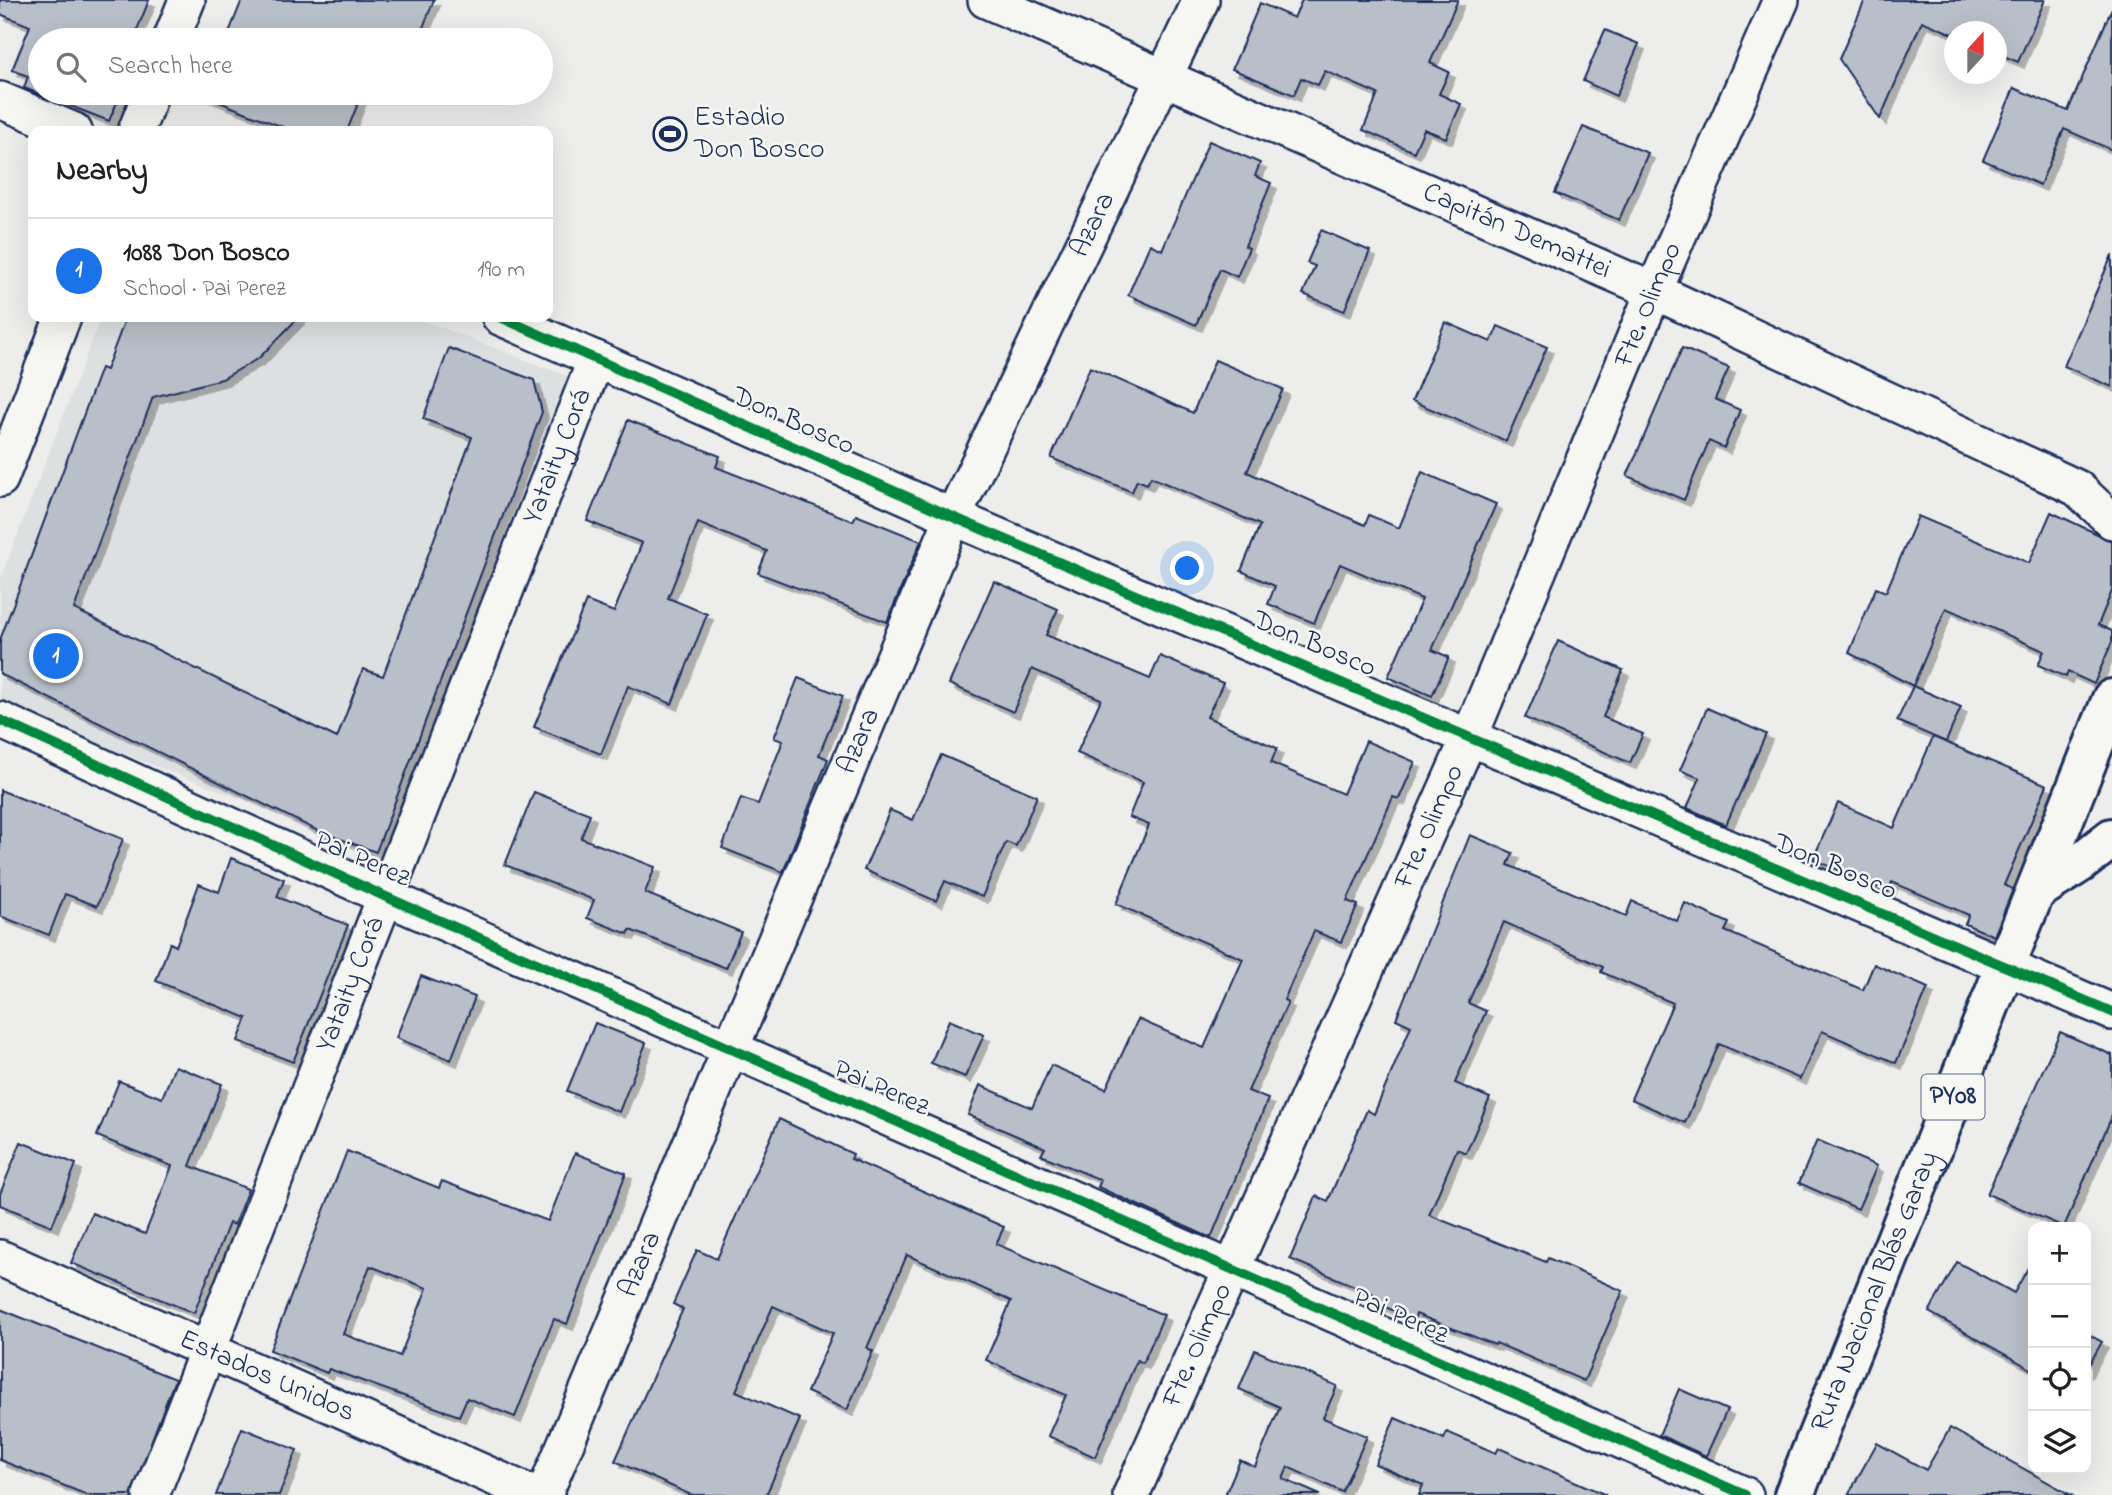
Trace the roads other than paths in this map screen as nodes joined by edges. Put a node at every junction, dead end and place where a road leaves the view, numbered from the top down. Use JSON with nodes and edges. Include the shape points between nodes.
{"nodes":[{"id":1,"x":187,"y":0,"type":"edge"},
{"id":2,"x":986,"y":0,"type":"edge"},
{"id":3,"x":1201,"y":0,"type":"edge"},
{"id":4,"x":1781,"y":0,"type":"edge"},
{"id":5,"x":176,"y":28,"type":"edge"},
{"id":6,"x":1165,"y":76,"type":"junction"},
{"id":7,"x":0,"y":100,"type":"edge"},
{"id":8,"x":146,"y":105,"type":"edge"},
{"id":9,"x":62,"y":126,"type":"edge"},
{"id":10,"x":138,"y":126,"type":"edge"},
{"id":11,"x":1654,"y":291,"type":"junction"},
{"id":12,"x":61,"y":322,"type":"edge"},
{"id":13,"x":511,"y":322,"type":"edge"},
{"id":14,"x":596,"y":359,"type":"junction"},
{"id":15,"x":0,"y":479,"type":"edge"},
{"id":16,"x":953,"y":517,"type":"junction"},
{"id":17,"x":2112,"y":521,"type":"edge"},
{"id":18,"x":2112,"y":699,"type":"edge"},
{"id":19,"x":0,"y":720,"type":"edge"},
{"id":20,"x":1470,"y":736,"type":"junction"},
{"id":21,"x":2112,"y":838,"type":"edge"},
{"id":22,"x":2036,"y":891,"type":"junction"},
{"id":23,"x":384,"y":896,"type":"junction"},
{"id":24,"x":2006,"y":965,"type":"junction"},
{"id":25,"x":2112,"y":1012,"type":"edge"},
{"id":26,"x":730,"y":1047,"type":"junction"},
{"id":27,"x":0,"y":1258,"type":"edge"},
{"id":28,"x":1232,"y":1267,"type":"junction"},
{"id":29,"x":208,"y":1351,"type":"junction"},
{"id":30,"x":151,"y":1495,"type":"edge"},
{"id":31,"x":534,"y":1495,"type":"edge"},
{"id":32,"x":544,"y":1495,"type":"edge"},
{"id":33,"x":1131,"y":1495,"type":"edge"},
{"id":34,"x":1745,"y":1495,"type":"edge"},
{"id":35,"x":1794,"y":1495,"type":"edge"}],
"edges":[{"from":1,"to":5,"type":"street"},
{"from":2,"to":6,"type":"street","name":"Capitán Demattei"},
{"from":3,"to":6,"type":"street","name":"Azara"},
{"from":4,"to":11,"type":"street","name":"Fte. Olimpo"},
{"from":6,"to":11,"type":"street","name":"Capitán Demattei"},
{"from":6,"to":16,"type":"street","name":"Azara"},
{"from":7,"to":9,"type":"street"},
{"from":8,"to":10,"type":"street"},
{"from":11,"to":17,"type":"street","name":"Capitán Demattei","via":[[2077,488]]},
{"from":11,"to":20,"type":"street","name":"Fte. Olimpo"},
{"from":12,"to":15,"type":"street"},
{"from":13,"to":14,"type":"street","name":"Don Bosco"},
{"from":14,"to":16,"type":"street","name":"Don Bosco"},
{"from":14,"to":23,"type":"street","name":"Yataity Corá"},
{"from":16,"to":20,"type":"street","name":"Don Bosco"},
{"from":16,"to":26,"type":"street","name":"Azara"},
{"from":18,"to":22,"type":"main road","name":"Ruta Nacional Blás Garay","number":"PY08"},
{"from":19,"to":23,"type":"street","name":"Pai Perez"},
{"from":20,"to":24,"type":"street","name":"Don Bosco"},
{"from":20,"to":28,"type":"street","name":"Fte. Olimpo"},
{"from":21,"to":22,"type":"main road"},
{"from":22,"to":24,"type":"main road","name":"Ruta Nacional Blás Garay","number":"PY08"},
{"from":23,"to":26,"type":"street","name":"Pai Perez"},
{"from":23,"to":29,"type":"street","name":"Yataity Corá"},
{"from":24,"to":25,"type":"street","name":"Don Bosco"},
{"from":24,"to":35,"type":"main road","name":"Ruta Nacional Blás Garay","number":"PY08"},
{"from":26,"to":28,"type":"street","name":"Pai Perez"},
{"from":26,"to":32,"type":"street","name":"Azara"},
{"from":27,"to":29,"type":"street","name":"Estados Unidos"},
{"from":28,"to":33,"type":"street","name":"Fte. Olimpo"},
{"from":28,"to":34,"type":"street","name":"Pai Perez"},
{"from":29,"to":30,"type":"street","name":"Yataity Corá"},
{"from":29,"to":31,"type":"street","name":"Estados Unidos"}]}
